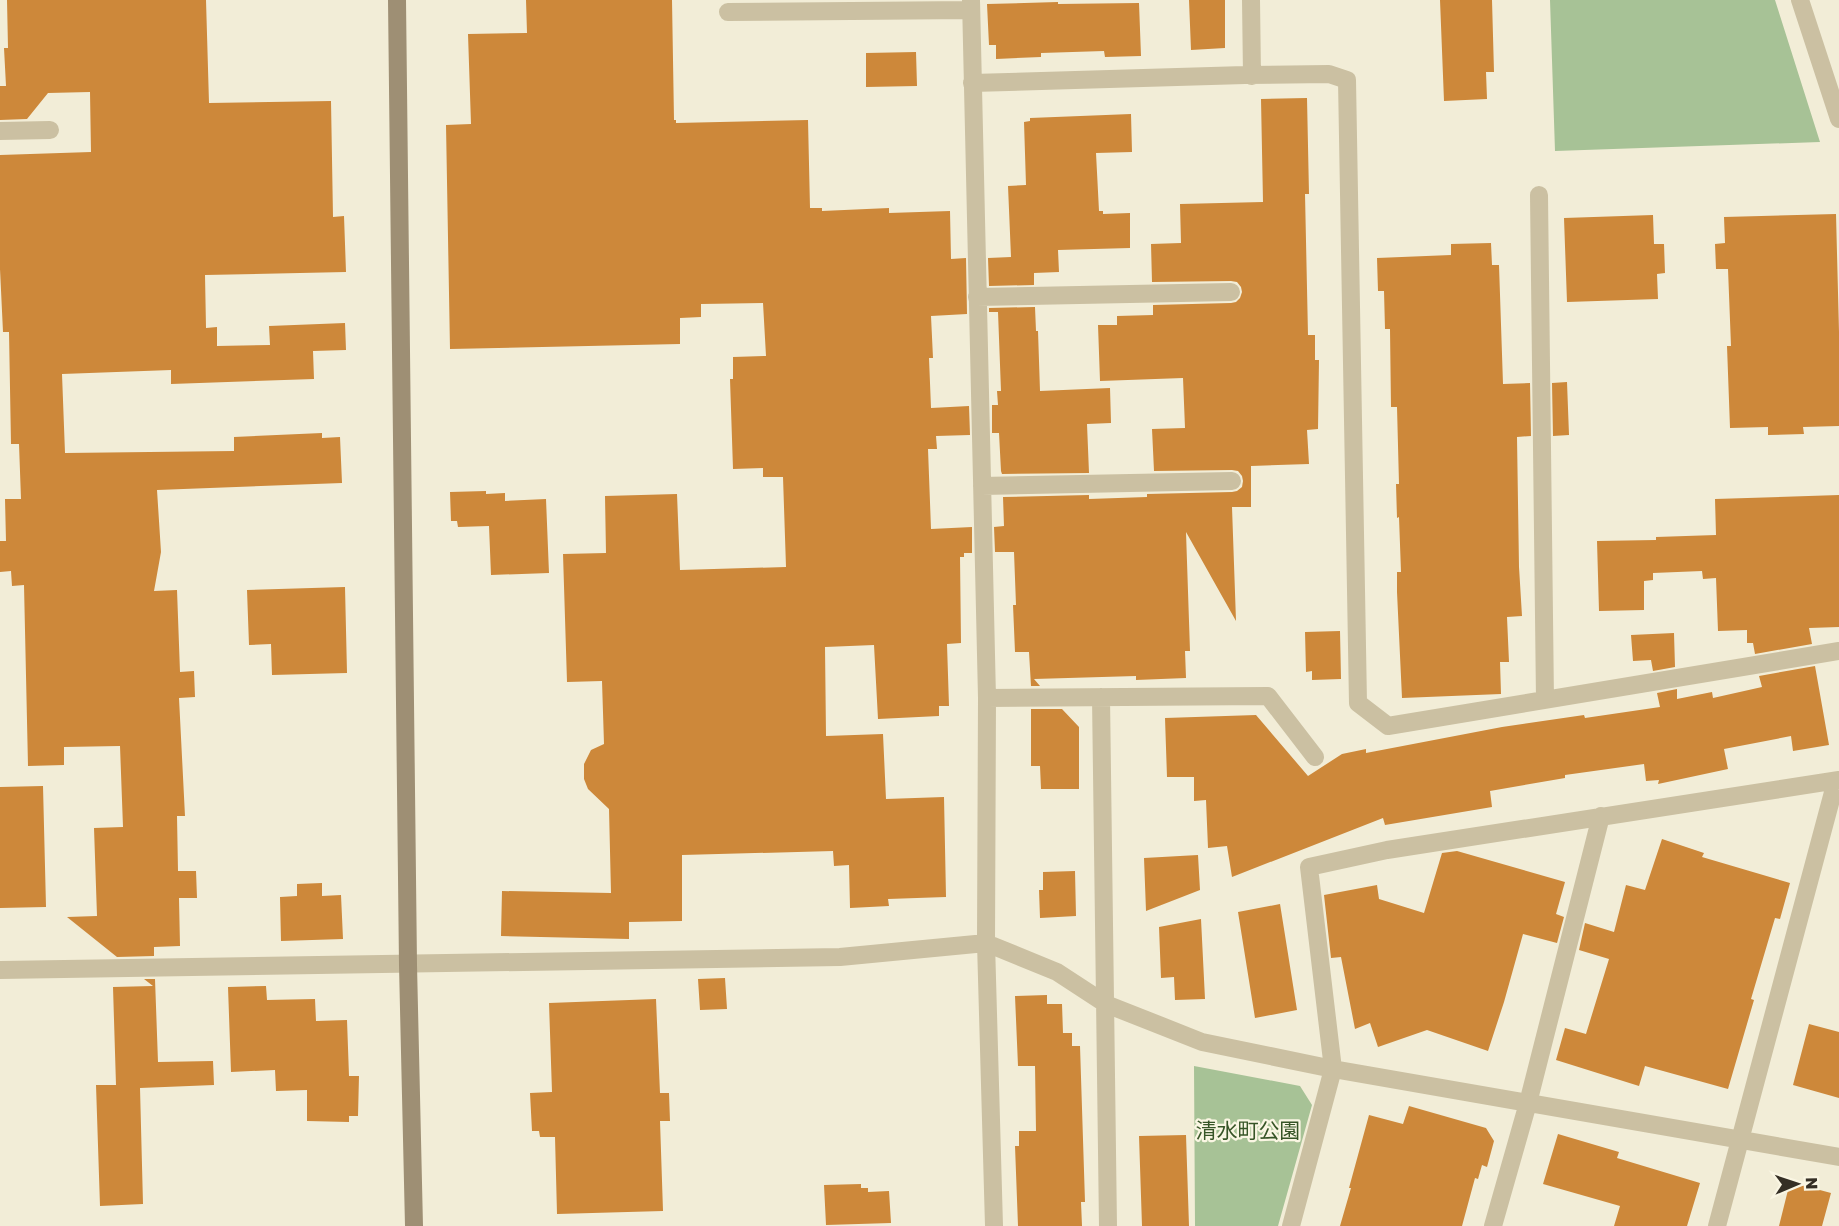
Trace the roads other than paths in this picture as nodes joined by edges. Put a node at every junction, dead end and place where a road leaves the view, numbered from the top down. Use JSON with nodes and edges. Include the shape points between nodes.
{"nodes":[{"id":1,"x":397,"y":0,"type":"edge"},
{"id":2,"x":1251,"y":0,"type":"edge"},
{"id":3,"x":1800,"y":0,"type":"edge"},
{"id":4,"x":971,"y":5,"type":"edge"},
{"id":5,"x":728,"y":12,"type":"dead end"},
{"id":6,"x":1252,"y":76,"type":"junction"},
{"id":7,"x":972,"y":83,"type":"junction"},
{"id":8,"x":1839,"y":119,"type":"edge"},
{"id":9,"x":50,"y":130,"type":"dead end"},
{"id":10,"x":0,"y":131,"type":"edge"},
{"id":11,"x":1539,"y":195,"type":"dead end"},
{"id":12,"x":1231,"y":292,"type":"dead end"},
{"id":13,"x":977,"y":297,"type":"junction"},
{"id":14,"x":1232,"y":482,"type":"dead end"},
{"id":15,"x":982,"y":486,"type":"junction"},
{"id":16,"x":1839,"y":651,"type":"edge"},
{"id":17,"x":1101,"y":697,"type":"junction"},
{"id":18,"x":987,"y":698,"type":"junction"},
{"id":19,"x":1545,"y":700,"type":"junction"},
{"id":20,"x":1315,"y":757,"type":"dead end"},
{"id":21,"x":1838,"y":781,"type":"edge"},
{"id":22,"x":1601,"y":816,"type":"junction"},
{"id":23,"x":986,"y":943,"type":"junction"},
{"id":24,"x":408,"y":965,"type":"junction"},
{"id":25,"x":0,"y":970,"type":"edge"},
{"id":26,"x":1106,"y":1004,"type":"junction"},
{"id":27,"x":1333,"y":1069,"type":"junction"},
{"id":28,"x":1528,"y":1103,"type":"junction"},
{"id":29,"x":1741,"y":1138,"type":"junction"},
{"id":30,"x":1839,"y":1157,"type":"edge"},
{"id":31,"x":414,"y":1226,"type":"edge"},
{"id":32,"x":994,"y":1226,"type":"edge"},
{"id":33,"x":1108,"y":1226,"type":"edge"},
{"id":34,"x":1291,"y":1226,"type":"edge"},
{"id":35,"x":1493,"y":1226,"type":"edge"},
{"id":36,"x":1717,"y":1226,"type":"edge"}],
"edges":[{"from":1,"to":24,"type":"street"},
{"from":2,"to":6,"type":"street"},
{"from":3,"to":8,"type":"street"},
{"from":4,"to":5,"type":"street"},
{"from":4,"to":7,"type":"street"},
{"from":6,"to":7,"type":"street"},
{"from":6,"to":19,"type":"street","via":[[1329,74],[1347,80],[1358,703],[1388,726]]},
{"from":7,"to":13,"type":"street"},
{"from":9,"to":10,"type":"street"},
{"from":11,"to":19,"type":"street"},
{"from":12,"to":13,"type":"street"},
{"from":13,"to":15,"type":"street"},
{"from":14,"to":15,"type":"street"},
{"from":15,"to":18,"type":"street"},
{"from":16,"to":19,"type":"street"},
{"from":17,"to":18,"type":"street"},
{"from":17,"to":20,"type":"street","via":[[1268,696]]},
{"from":17,"to":26,"type":"street"},
{"from":18,"to":23,"type":"street"},
{"from":21,"to":22,"type":"street"},
{"from":21,"to":29,"type":"street"},
{"from":22,"to":27,"type":"street","via":[[1387,850],[1309,867]]},
{"from":22,"to":28,"type":"street"},
{"from":23,"to":24,"type":"street","via":[[840,957]]},
{"from":23,"to":26,"type":"street","via":[[1057,972]]},
{"from":23,"to":32,"type":"street"},
{"from":24,"to":25,"type":"street"},
{"from":24,"to":31,"type":"street"},
{"from":26,"to":27,"type":"street","via":[[1202,1042]]},
{"from":26,"to":33,"type":"street"},
{"from":27,"to":28,"type":"street"},
{"from":27,"to":34,"type":"street"},
{"from":28,"to":29,"type":"street"},
{"from":28,"to":35,"type":"street"},
{"from":29,"to":30,"type":"street"},
{"from":29,"to":36,"type":"street"}]}
